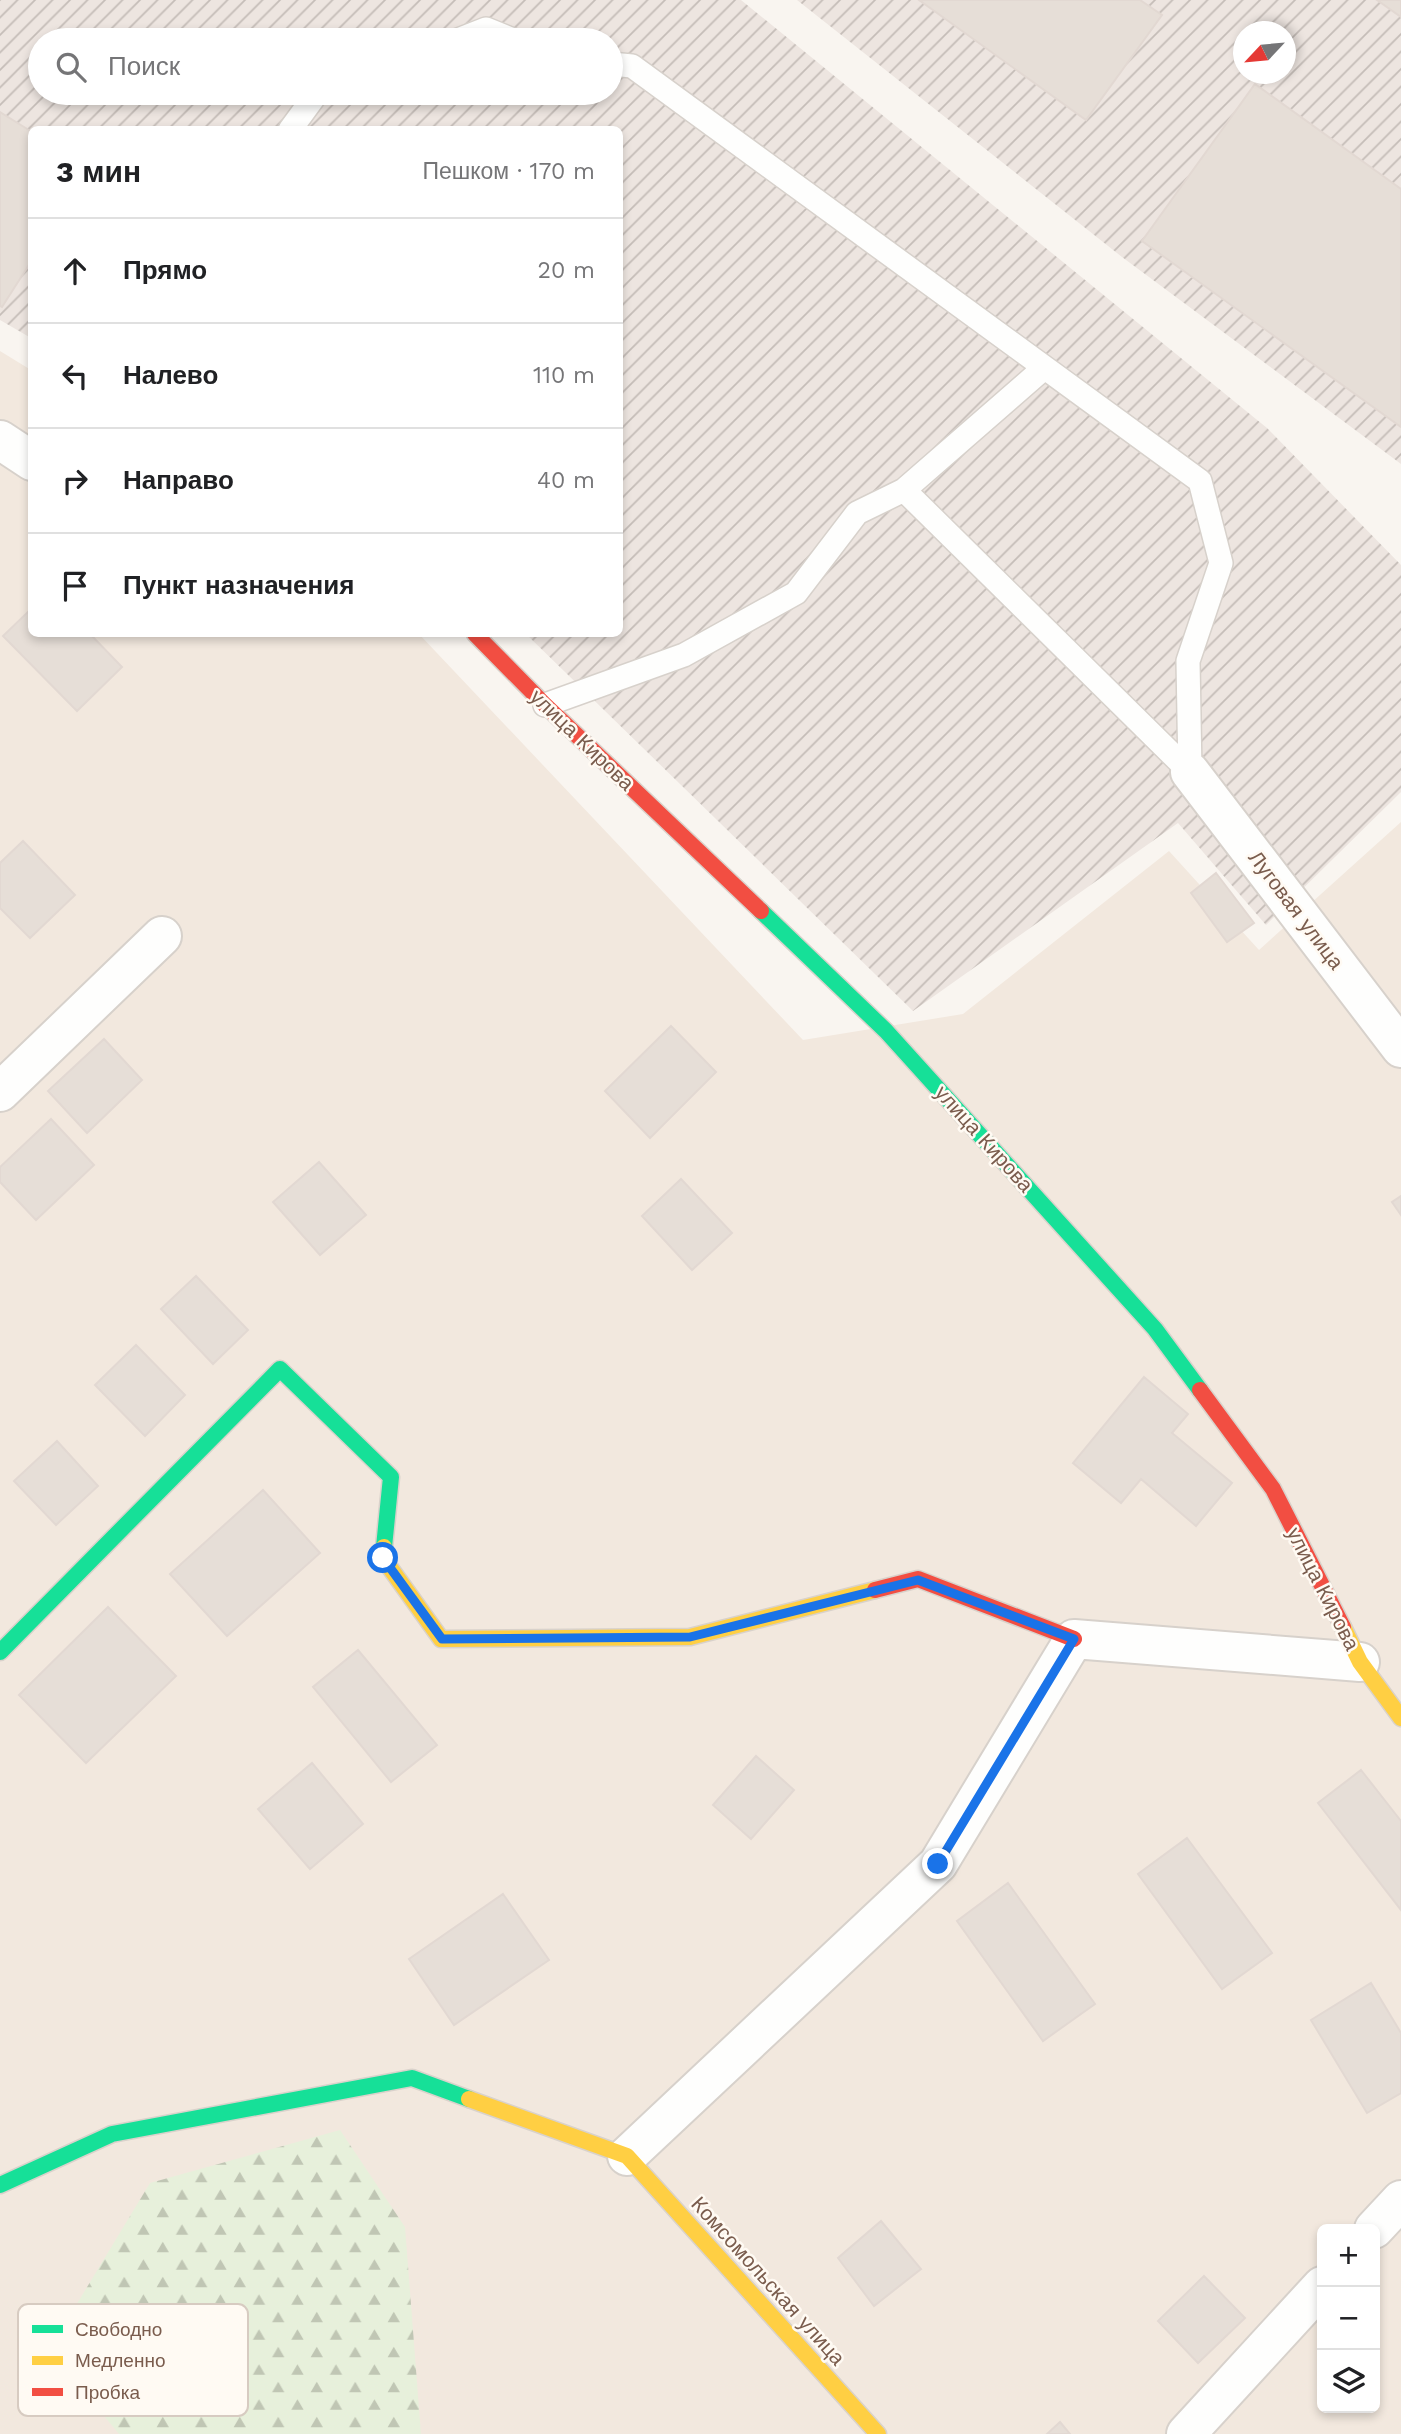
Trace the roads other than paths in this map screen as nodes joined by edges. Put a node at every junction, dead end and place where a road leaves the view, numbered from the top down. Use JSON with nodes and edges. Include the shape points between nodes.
{"nodes":[{"id":1,"x":623,"y":65,"type":"edge"},
{"id":2,"x":308,"y":105,"type":"edge"},
{"id":3,"x":293,"y":126,"type":"edge"},
{"id":4,"x":1044,"y":368,"type":"junction"},
{"id":5,"x":0,"y":440,"type":"edge"},
{"id":6,"x":28,"y":458,"type":"edge"},
{"id":7,"x":904,"y":490,"type":"junction"},
{"id":8,"x":478,"y":637,"type":"edge"},
{"id":9,"x":545,"y":705,"type":"junction"},
{"id":10,"x":1190,"y":772,"type":"junction"},
{"id":11,"x":162,"y":936,"type":"dead end"},
{"id":12,"x":1401,"y":1048,"type":"edge"},
{"id":13,"x":0,"y":1092,"type":"edge"},
{"id":14,"x":1074,"y":1639,"type":"junction"},
{"id":15,"x":0,"y":1652,"type":"edge"},
{"id":16,"x":1360,"y":1662,"type":"junction"},
{"id":17,"x":1401,"y":1718,"type":"edge"},
{"id":18,"x":627,"y":2157,"type":"junction"},
{"id":19,"x":0,"y":2185,"type":"edge"},
{"id":20,"x":1401,"y":2200,"type":"edge"},
{"id":21,"x":1379,"y":2224,"type":"edge"},
{"id":22,"x":1321,"y":2287,"type":"edge"},
{"id":23,"x":878,"y":2434,"type":"edge"},
{"id":24,"x":1186,"y":2434,"type":"edge"}],
"edges":[{"from":1,"to":4,"type":"lane","via":[[632,66]]},
{"from":2,"to":3,"type":"lane"},
{"from":4,"to":7,"type":"lane"},
{"from":4,"to":10,"type":"lane","via":[[1200,481],[1222,563],[1188,661]]},
{"from":5,"to":6,"type":"street"},
{"from":7,"to":9,"type":"lane","via":[[857,513],[796,593],[684,655]]},
{"from":7,"to":10,"type":"lane"},
{"from":8,"to":9,"type":"street","name":"улица Кирова"},
{"from":9,"to":16,"type":"street","name":"улица Кирова","via":[[886,1031],[1155,1329],[1273,1489]]},
{"from":10,"to":12,"type":"street","name":"Луговая улица"},
{"from":11,"to":13,"type":"street"},
{"from":14,"to":15,"type":"street","via":[[918,1580],[690,1637],[442,1639],[383,1558],[391,1477],[280,1369]]},
{"from":14,"to":16,"type":"street"},
{"from":14,"to":18,"type":"street","via":[[938,1864]]},
{"from":16,"to":17,"type":"street","name":"улица Кирова"},
{"from":18,"to":19,"type":"street","via":[[412,2078],[112,2134]]},
{"from":18,"to":23,"type":"street","name":"Комсомольская улица"},
{"from":20,"to":21,"type":"street"},
{"from":22,"to":24,"type":"street"}]}
